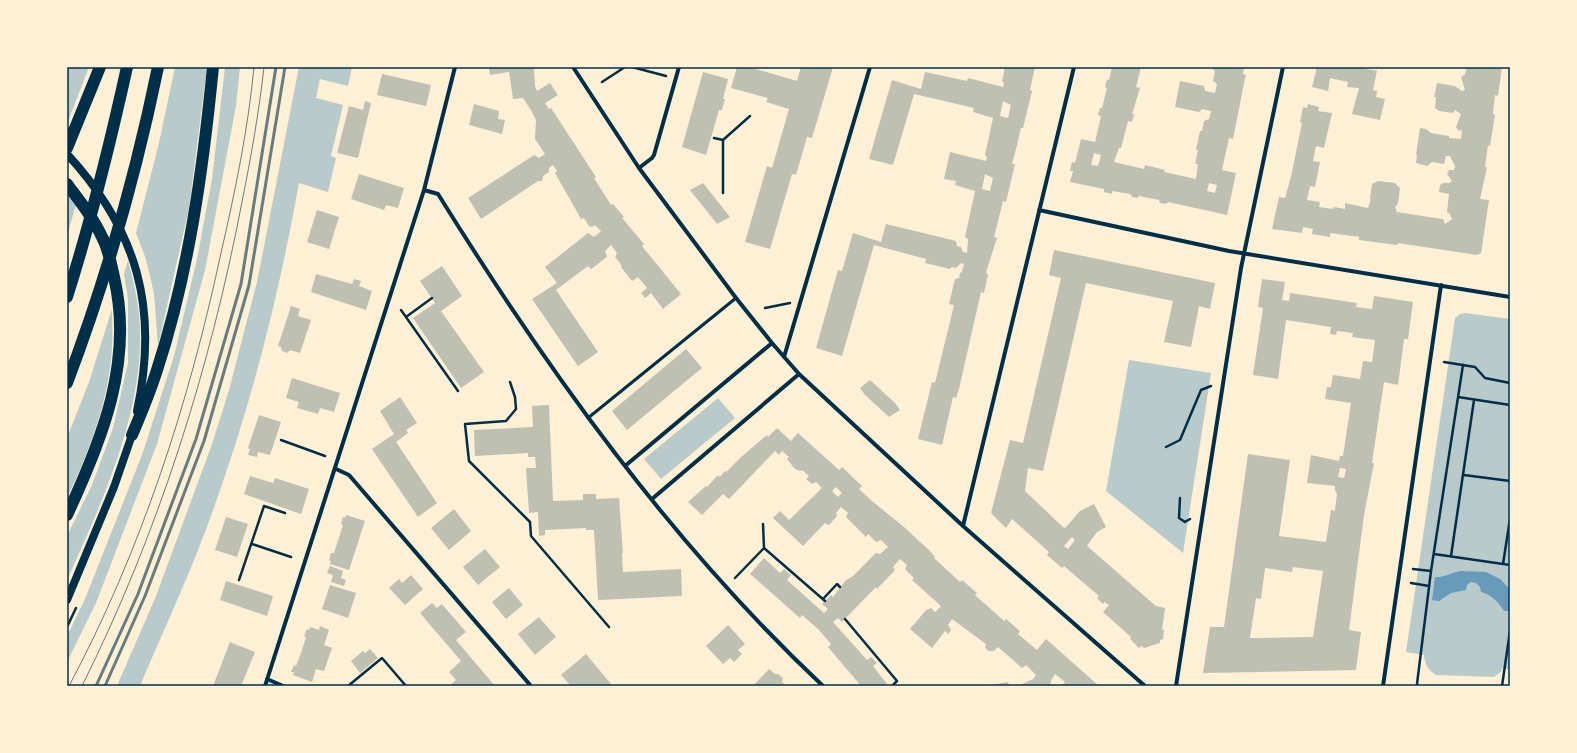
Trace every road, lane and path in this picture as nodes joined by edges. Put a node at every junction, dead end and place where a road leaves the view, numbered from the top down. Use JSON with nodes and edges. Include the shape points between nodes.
{"nodes":[{"id":1,"x":100,"y":67,"type":"edge"},
{"id":2,"x":127,"y":67,"type":"edge"},
{"id":3,"x":158,"y":67,"type":"edge"},
{"id":4,"x":213,"y":67,"type":"edge"},
{"id":5,"x":455,"y":67,"type":"edge"},
{"id":6,"x":573,"y":67,"type":"edge"},
{"id":7,"x":625,"y":67,"type":"edge"},
{"id":8,"x":632,"y":67,"type":"edge"},
{"id":9,"x":679,"y":67,"type":"edge"},
{"id":10,"x":870,"y":67,"type":"edge"},
{"id":11,"x":1074,"y":67,"type":"edge"},
{"id":12,"x":1282,"y":67,"type":"edge"},
{"id":13,"x":666,"y":76,"type":"dead end"},
{"id":14,"x":602,"y":82,"type":"dead end"},
{"id":15,"x":750,"y":116,"type":"dead end"},
{"id":16,"x":714,"y":138,"type":"dead end"},
{"id":17,"x":723,"y":140,"type":"junction"},
{"id":18,"x":67,"y":148,"type":"edge"},
{"id":19,"x":67,"y":154,"type":"edge"},
{"id":20,"x":639,"y":168,"type":"junction"},
{"id":21,"x":67,"y":184,"type":"edge"},
{"id":22,"x":424,"y":190,"type":"junction"},
{"id":23,"x":723,"y":193,"type":"dead end"},
{"id":24,"x":1039,"y":210,"type":"junction"},
{"id":25,"x":1244,"y":254,"type":"junction"},
{"id":26,"x":1441,"y":285,"type":"junction"},
{"id":27,"x":67,"y":297,"type":"edge"},
{"id":28,"x":1510,"y":297,"type":"edge"},
{"id":29,"x":432,"y":298,"type":"dead end"},
{"id":30,"x":736,"y":298,"type":"junction"},
{"id":31,"x":790,"y":303,"type":"dead end"},
{"id":32,"x":766,"y":308,"type":"dead end"},
{"id":33,"x":402,"y":310,"type":"dead end"},
{"id":34,"x":406,"y":317,"type":"junction"},
{"id":35,"x":772,"y":343,"type":"junction"},
{"id":36,"x":784,"y":357,"type":"junction"},
{"id":37,"x":1444,"y":362,"type":"dead end"},
{"id":38,"x":1463,"y":365,"type":"junction"},
{"id":39,"x":799,"y":374,"type":"junction"},
{"id":40,"x":510,"y":382,"type":"dead end"},
{"id":41,"x":67,"y":383,"type":"edge"},
{"id":42,"x":1510,"y":383,"type":"edge"},
{"id":43,"x":1211,"y":386,"type":"dead end"},
{"id":44,"x":458,"y":391,"type":"dead end"},
{"id":45,"x":1458,"y":397,"type":"junction"},
{"id":46,"x":1474,"y":400,"type":"junction"},
{"id":47,"x":1510,"y":406,"type":"edge"},
{"id":48,"x":588,"y":418,"type":"junction"},
{"id":49,"x":132,"y":435,"type":"junction"},
{"id":50,"x":281,"y":440,"type":"dead end"},
{"id":51,"x":1166,"y":447,"type":"dead end"},
{"id":52,"x":325,"y":456,"type":"dead end"},
{"id":53,"x":625,"y":466,"type":"junction"},
{"id":54,"x":336,"y":469,"type":"junction"},
{"id":55,"x":1464,"y":475,"type":"junction"},
{"id":56,"x":1510,"y":481,"type":"edge"},
{"id":57,"x":1180,"y":498,"type":"dead end"},
{"id":58,"x":652,"y":499,"type":"junction"},
{"id":59,"x":285,"y":513,"type":"dead end"},
{"id":60,"x":67,"y":515,"type":"edge"},
{"id":61,"x":1190,"y":519,"type":"dead end"},
{"id":62,"x":1510,"y":519,"type":"edge"},
{"id":63,"x":763,"y":524,"type":"dead end"},
{"id":64,"x":963,"y":526,"type":"junction"},
{"id":65,"x":252,"y":544,"type":"junction"},
{"id":66,"x":764,"y":548,"type":"junction"},
{"id":67,"x":1434,"y":554,"type":"junction"},
{"id":68,"x":1451,"y":556,"type":"junction"},
{"id":69,"x":291,"y":558,"type":"dead end"},
{"id":70,"x":1503,"y":564,"type":"junction"},
{"id":71,"x":1510,"y":565,"type":"edge"},
{"id":72,"x":1413,"y":569,"type":"dead end"},
{"id":73,"x":1431,"y":572,"type":"junction"},
{"id":74,"x":735,"y":578,"type":"dead end"},
{"id":75,"x":239,"y":580,"type":"dead end"},
{"id":76,"x":1410,"y":583,"type":"dead end"},
{"id":77,"x":1429,"y":586,"type":"junction"},
{"id":78,"x":840,"y":587,"type":"dead end"},
{"id":79,"x":67,"y":600,"type":"edge"},
{"id":80,"x":845,"y":619,"type":"dead end"},
{"id":81,"x":609,"y":627,"type":"dead end"},
{"id":82,"x":1510,"y":631,"type":"edge"},
{"id":83,"x":267,"y":679,"type":"junction"},
{"id":84,"x":1417,"y":684,"type":"dead end"},
{"id":85,"x":265,"y":686,"type":"edge"},
{"id":86,"x":283,"y":686,"type":"edge"},
{"id":87,"x":348,"y":686,"type":"edge"},
{"id":88,"x":406,"y":686,"type":"edge"},
{"id":89,"x":530,"y":686,"type":"edge"},
{"id":90,"x":823,"y":686,"type":"edge"},
{"id":91,"x":892,"y":686,"type":"edge"},
{"id":92,"x":1145,"y":686,"type":"edge"},
{"id":93,"x":1176,"y":686,"type":"edge"},
{"id":94,"x":1383,"y":686,"type":"edge"},
{"id":95,"x":1502,"y":686,"type":"edge"}],
"edges":[{"from":1,"to":18,"type":"highway"},
{"from":2,"to":27,"type":"highway","via":[[111,139]]},
{"from":3,"to":41,"type":"highway","via":[[138,157],[107,266]]},
{"from":4,"to":49,"type":"highway","via":[[197,200],[178,293],[157,372]]},
{"from":5,"to":22,"type":"street"},
{"from":6,"to":20,"type":"street"},
{"from":7,"to":14,"type":"path"},
{"from":8,"to":13,"type":"path"},
{"from":9,"to":20,"type":"street","via":[[654,155]]},
{"from":10,"to":36,"type":"street"},
{"from":11,"to":24,"type":"street"},
{"from":12,"to":25,"type":"street"},
{"from":15,"to":17,"type":"path"},
{"from":16,"to":17,"type":"path"},
{"from":17,"to":23,"type":"path"},
{"from":19,"to":49,"type":"main road","via":[[103,199],[122,231],[140,281],[146,319],[146,364]]},
{"from":20,"to":30,"type":"street"},
{"from":21,"to":60,"type":"highway","via":[[104,239],[120,300],[121,336],[119,362],[107,419]]},
{"from":22,"to":48,"type":"street","via":[[438,194],[493,282]]},
{"from":22,"to":54,"type":"street"},
{"from":24,"to":25,"type":"street"},
{"from":24,"to":64,"type":"street"},
{"from":25,"to":26,"type":"street"},
{"from":25,"to":93,"type":"street"},
{"from":26,"to":28,"type":"street"},
{"from":26,"to":94,"type":"street"},
{"from":29,"to":34,"type":"path"},
{"from":30,"to":35,"type":"street"},
{"from":30,"to":48,"type":"lane"},
{"from":31,"to":32,"type":"path"},
{"from":33,"to":34,"type":"path"},
{"from":34,"to":44,"type":"path"},
{"from":35,"to":36,"type":"street"},
{"from":35,"to":53,"type":"street"},
{"from":36,"to":39,"type":"street"},
{"from":37,"to":38,"type":"path"},
{"from":38,"to":42,"type":"path","via":[[1475,367],[1485,378]]},
{"from":38,"to":45,"type":"path"},
{"from":39,"to":58,"type":"street"},
{"from":39,"to":64,"type":"street"},
{"from":40,"to":81,"type":"path","via":[[516,409],[506,421],[465,424],[469,461],[530,522],[531,536]]},
{"from":43,"to":51,"type":"path","via":[[1201,390],[1180,440]]},
{"from":45,"to":46,"type":"path"},
{"from":45,"to":67,"type":"path"},
{"from":46,"to":47,"type":"path"},
{"from":46,"to":55,"type":"path"},
{"from":48,"to":53,"type":"street"},
{"from":49,"to":79,"type":"main road","via":[[109,501]]},
{"from":50,"to":52,"type":"path"},
{"from":53,"to":58,"type":"street"},
{"from":54,"to":83,"type":"street"},
{"from":54,"to":89,"type":"street","via":[[349,475]]},
{"from":55,"to":56,"type":"path"},
{"from":55,"to":68,"type":"path"},
{"from":57,"to":61,"type":"path","via":[[1179,518],[1185,522]]},
{"from":58,"to":90,"type":"street","via":[[729,590]]},
{"from":59,"to":65,"type":"path","via":[[264,506]]},
{"from":62,"to":70,"type":"path"},
{"from":63,"to":66,"type":"path"},
{"from":64,"to":92,"type":"street"},
{"from":65,"to":69,"type":"path"},
{"from":65,"to":75,"type":"path"},
{"from":66,"to":74,"type":"path"},
{"from":66,"to":78,"type":"path","via":[[824,600],[837,584]]},
{"from":67,"to":68,"type":"path"},
{"from":67,"to":73,"type":"path"},
{"from":68,"to":70,"type":"path"},
{"from":70,"to":71,"type":"path"},
{"from":72,"to":73,"type":"path"},
{"from":73,"to":77,"type":"path"},
{"from":76,"to":77,"type":"path"},
{"from":77,"to":84,"type":"path"},
{"from":80,"to":91,"type":"path","via":[[898,681]]},
{"from":82,"to":95,"type":"path"},
{"from":83,"to":85,"type":"street"},
{"from":83,"to":86,"type":"street"},
{"from":87,"to":88,"type":"path","via":[[382,658]]}]}
